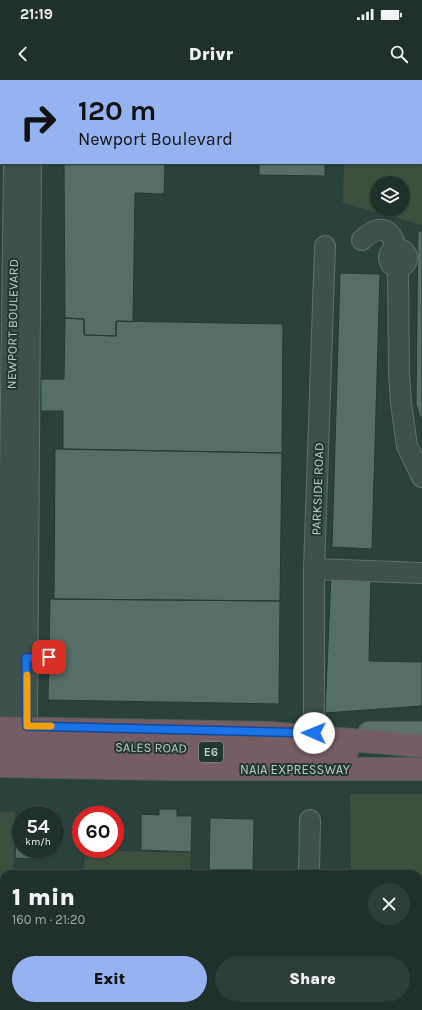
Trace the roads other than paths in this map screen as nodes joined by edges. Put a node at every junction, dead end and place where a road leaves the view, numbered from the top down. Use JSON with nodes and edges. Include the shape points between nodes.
{"nodes":[{"id":1,"x":22,"y":167,"type":"edge"},
{"id":2,"x":362,"y":240,"type":"dead end"},
{"id":3,"x":325,"y":246,"type":"dead end"},
{"id":4,"x":422,"y":477,"type":"edge"},
{"id":5,"x":4,"y":551,"type":"edge"},
{"id":6,"x":314,"y":569,"type":"junction"},
{"id":7,"x":422,"y":573,"type":"edge"},
{"id":8,"x":49,"y":657,"type":"dead end"},
{"id":9,"x":18,"y":658,"type":"junction"},
{"id":10,"x":9,"y":727,"type":"edge"},
{"id":11,"x":314,"y":733,"type":"junction"},
{"id":12,"x":422,"y":733,"type":"edge"},
{"id":13,"x":0,"y":746,"type":"edge"},
{"id":14,"x":422,"y":746,"type":"edge"},
{"id":15,"x":422,"y":749,"type":"edge"},
{"id":16,"x":0,"y":750,"type":"edge"},
{"id":17,"x":422,"y":752,"type":"edge"},
{"id":18,"x":0,"y":762,"type":"edge"},
{"id":19,"x":422,"y":763,"type":"edge"},
{"id":20,"x":0,"y":766,"type":"edge"},
{"id":21,"x":422,"y":769,"type":"edge"},
{"id":22,"x":422,"y":776,"type":"edge"},
{"id":23,"x":0,"y":777,"type":"edge"},
{"id":24,"x":310,"y":820,"type":"dead end"},
{"id":25,"x":309,"y":870,"type":"edge"}],
"edges":[{"from":1,"to":5,"type":"street","name":"NEWPORT BOULEVARD"},
{"from":1,"to":9,"type":"street","name":"NEWPORT BOULEVARD"},
{"from":2,"to":4,"type":"street","via":[[370,232],[378,229],[387,231],[393,237],[397,259],[401,403],[407,446]]},
{"from":3,"to":6,"type":"street","name":"PARKSIDE ROAD"},
{"from":5,"to":9,"type":"street","name":"NEWPORT BOULEVARD"},
{"from":6,"to":7,"type":"street"},
{"from":6,"to":11,"type":"street","name":"PARKSIDE ROAD"},
{"from":8,"to":9,"type":"street"},
{"from":9,"to":10,"type":"street","name":"NEWPORT BOULEVARD"},
{"from":10,"to":11,"type":"main road","name":"SALES ROAD"},
{"from":10,"to":14,"type":"highway","via":[[269,733]]},
{"from":11,"to":12,"type":"main road","name":"SALES ROAD"},
{"from":13,"to":15,"type":"main road","name":"SALES ROAD"},
{"from":16,"to":17,"type":"highway","name":"NAIA EXPRESSWAY","number":"E6"},
{"from":18,"to":19,"type":"main road","name":"SALES ROAD"},
{"from":20,"to":21,"type":"highway","name":"NAIA EXPRESSWAY","number":"E6"},
{"from":22,"to":23,"type":"main road"},
{"from":24,"to":25,"type":"street"}]}
